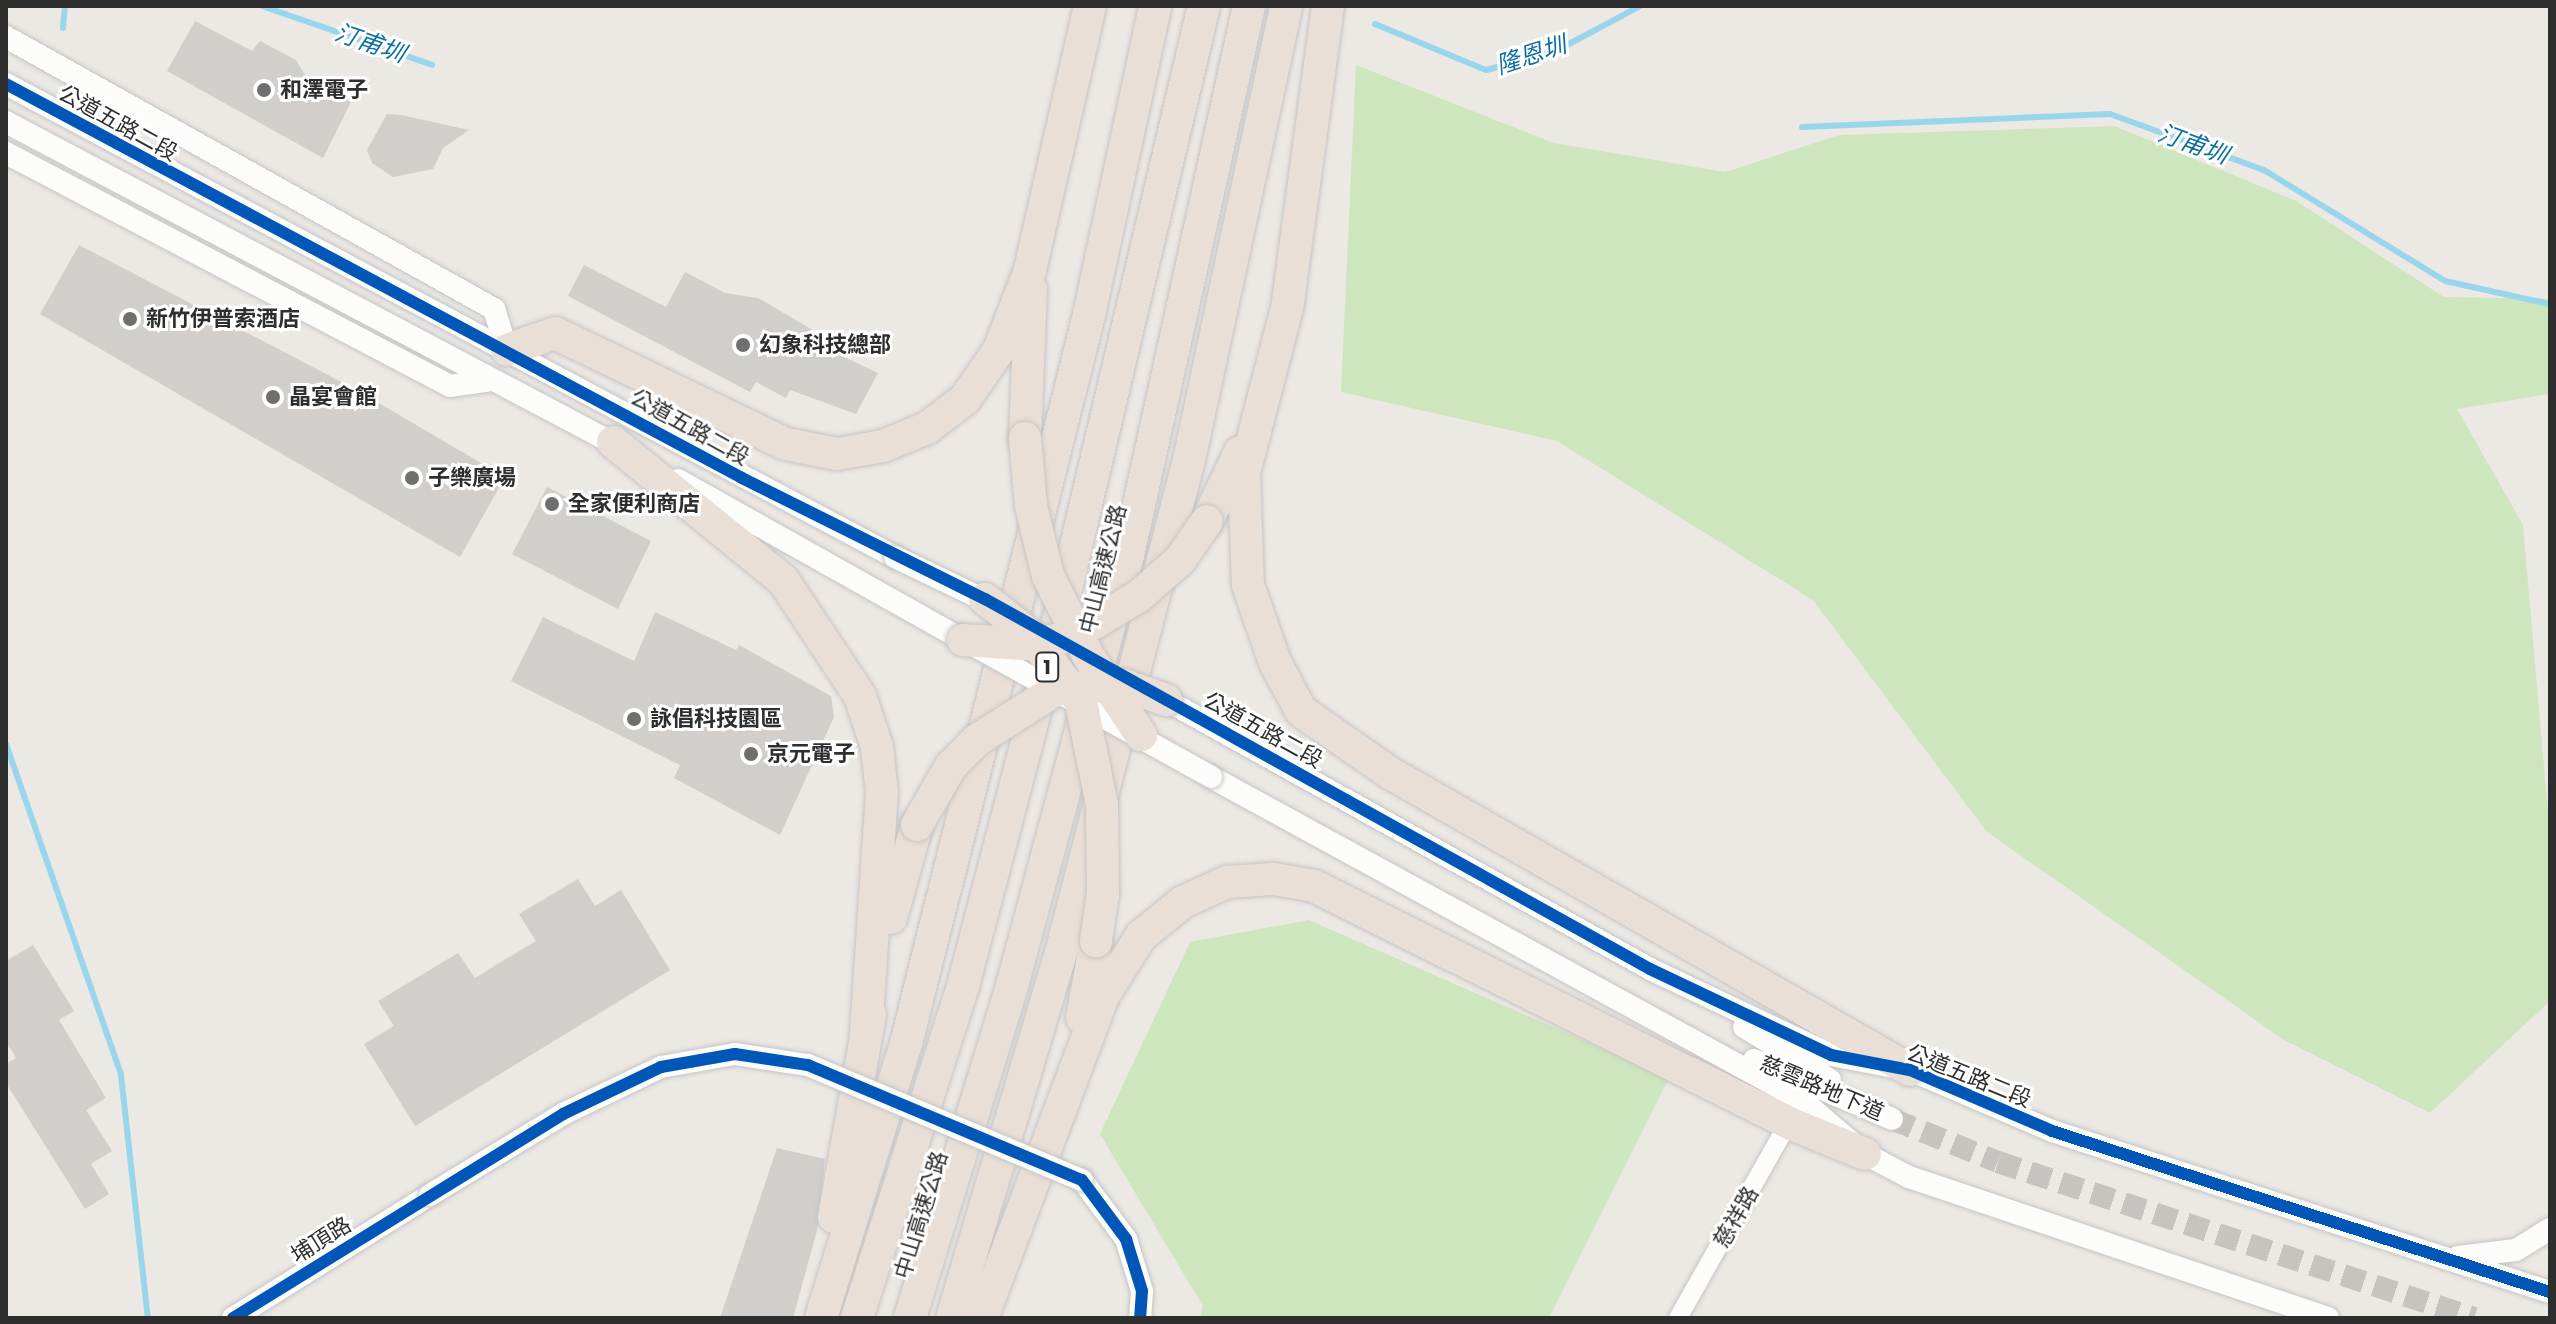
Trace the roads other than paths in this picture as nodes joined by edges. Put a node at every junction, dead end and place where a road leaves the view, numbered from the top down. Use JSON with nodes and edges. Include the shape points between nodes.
{"nodes":[{"id":1,"x":1090,"y":6,"type":"edge"},
{"id":2,"x":1155,"y":6,"type":"edge"},
{"id":3,"x":1204,"y":6,"type":"edge"},
{"id":4,"x":1249,"y":6,"type":"edge"},
{"id":5,"x":1286,"y":6,"type":"edge"},
{"id":6,"x":1328,"y":6,"type":"edge"},
{"id":7,"x":6,"y":37,"type":"edge"},
{"id":8,"x":6,"y":84,"type":"edge"},
{"id":9,"x":6,"y":122,"type":"edge"},
{"id":10,"x":6,"y":153,"type":"edge"},
{"id":11,"x":1030,"y":270,"type":"junction"},
{"id":12,"x":1287,"y":308,"type":"junction"},
{"id":13,"x":507,"y":350,"type":"junction"},
{"id":14,"x":492,"y":380,"type":"junction"},
{"id":15,"x":613,"y":442,"type":"junction"},
{"id":16,"x":985,"y":599,"type":"joint"},
{"id":17,"x":963,"y":640,"type":"junction"},
{"id":18,"x":1066,"y":644,"type":"junction"},
{"id":19,"x":1079,"y":690,"type":"junction"},
{"id":20,"x":1166,"y":700,"type":"junction"},
{"id":21,"x":1141,"y":735,"type":"joint"},
{"id":22,"x":1650,"y":969,"type":"junction"},
{"id":23,"x":1624,"y":1004,"type":"junction"},
{"id":24,"x":866,"y":1036,"type":"junction"},
{"id":25,"x":1910,"y":1070,"type":"junction"},
{"id":26,"x":1073,"y":1073,"type":"junction"},
{"id":27,"x":1791,"y":1119,"type":"junction"},
{"id":28,"x":1865,"y":1154,"type":"junction"},
{"id":29,"x":2550,"y":1229,"type":"edge"},
{"id":30,"x":2433,"y":1255,"type":"junction"},
{"id":31,"x":2550,"y":1292,"type":"edge"},
{"id":32,"x":233,"y":1318,"type":"edge"},
{"id":33,"x":811,"y":1318,"type":"edge"},
{"id":34,"x":821,"y":1318,"type":"edge"},
{"id":35,"x":857,"y":1318,"type":"edge"},
{"id":36,"x":910,"y":1318,"type":"edge"},
{"id":37,"x":952,"y":1318,"type":"edge"},
{"id":38,"x":982,"y":1318,"type":"edge"},
{"id":39,"x":1140,"y":1318,"type":"edge"},
{"id":40,"x":1678,"y":1318,"type":"edge"},
{"id":41,"x":2328,"y":1318,"type":"edge"}],
"edges":[{"from":1,"to":11,"type":"highway"},
{"from":2,"to":34,"type":"highway","via":[[1089,315],[906,1044]]},
{"from":3,"to":35,"type":"highway","name":"中山高速公路","number":"1","via":[[1016,790],[963,986]]},
{"from":4,"to":36,"type":"highway","name":"中山高速公路","via":[[1128,555],[1012,986]]},
{"from":5,"to":37,"type":"highway","via":[[1185,475],[1063,945]]},
{"from":6,"to":12,"type":"highway"},
{"from":7,"to":13,"type":"street","name":"公道五路二段","via":[[494,309]]},
{"from":8,"to":13,"type":"street","name":"公道五路二段"},
{"from":9,"to":14,"type":"street"},
{"from":10,"to":14,"type":"street","via":[[450,386]]},
{"from":11,"to":13,"type":"highway","via":[[999,350],[965,399],[927,428],[883,446],[837,454],[786,444],[555,333]]},
{"from":11,"to":18,"type":"highway","bridge":true,"via":[[1025,438],[1042,557]]},
{"from":12,"to":18,"type":"highway","bridge":true,"via":[[1240,453],[1207,521],[1180,560],[1139,596]]},
{"from":12,"to":25,"type":"highway","via":[[1244,473],[1242,513],[1248,585],[1275,662],[1301,711],[1390,773]]},
{"from":13,"to":16,"type":"street","name":"公道五路二段","bridge":true,"via":[[895,557]]},
{"from":14,"to":15,"type":"street"},
{"from":15,"to":17,"type":"street"},
{"from":15,"to":24,"type":"highway","via":[[783,580],[860,696],[877,747],[882,792]]},
{"from":16,"to":18,"type":"highway","bridge":true},
{"from":17,"to":18,"type":"highway","bridge":true},
{"from":17,"to":19,"type":"street","bridge":true},
{"from":18,"to":19,"type":"highway","bridge":true},
{"from":18,"to":19,"type":"highway","bridge":true},
{"from":18,"to":20,"type":"street","name":"公道五路二段","bridge":true},
{"from":19,"to":20,"type":"highway","bridge":true},
{"from":19,"to":21,"type":"highway","bridge":true},
{"from":19,"to":24,"type":"highway","bridge":true,"via":[[977,740],[951,766],[917,825]]},
{"from":19,"to":26,"type":"highway","bridge":true,"via":[[1102,805],[1103,893]]},
{"from":20,"to":22,"type":"street","name":"公道五路二段"},
{"from":21,"to":23,"type":"street","bridge":true},
{"from":22,"to":23,"type":"street","name":"慈雲路地下道","via":[[1892,1119]]},
{"from":22,"to":25,"type":"street","name":"公道五路二段","via":[[1831,1055]]},
{"from":23,"to":28,"type":"street","via":[[1802,1100]]},
{"from":24,"to":33,"type":"highway"},
{"from":25,"to":30,"type":"street","name":"公道五路二段","via":[[2052,1131]]},
{"from":26,"to":27,"type":"highway","via":[[1103,996],[1141,936],[1183,902],[1227,882],[1274,879],[1314,886]]},
{"from":26,"to":38,"type":"highway"},
{"from":27,"to":28,"type":"highway"},
{"from":27,"to":40,"type":"street","name":"慈祥路"},
{"from":28,"to":41,"type":"street","via":[[2067,1234]]},
{"from":29,"to":30,"type":"street","via":[[2516,1250],[2476,1258]]},
{"from":30,"to":31,"type":"street","name":"公道五路二段"},
{"from":32,"to":39,"type":"street","name":"埔頂路","bridge":true,"via":[[563,1114],[661,1067],[735,1054],[808,1065],[1082,1180],[1126,1239],[1142,1291]]}]}
